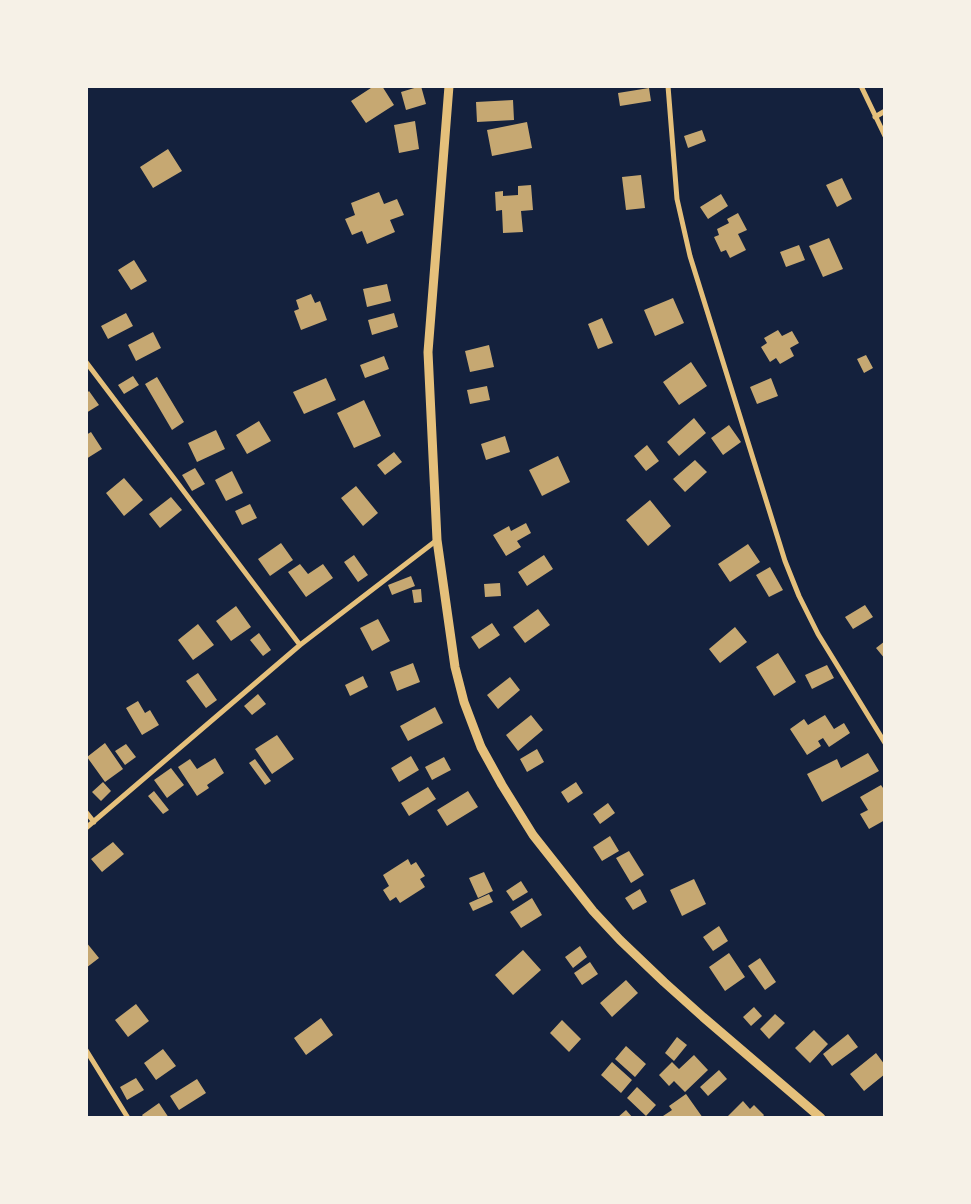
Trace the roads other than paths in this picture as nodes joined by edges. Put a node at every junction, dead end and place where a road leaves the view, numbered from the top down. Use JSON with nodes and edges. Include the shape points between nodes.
{"nodes":[{"id":1,"x":449,"y":86,"type":"edge"},
{"id":2,"x":668,"y":86,"type":"edge"},
{"id":3,"x":861,"y":86,"type":"edge"},
{"id":4,"x":885,"y":111,"type":"edge"},
{"id":5,"x":875,"y":117,"type":"junction"},
{"id":6,"x":885,"y":136,"type":"edge"},
{"id":7,"x":86,"y":362,"type":"edge"},
{"id":8,"x":437,"y":540,"type":"junction"},
{"id":9,"x":300,"y":645,"type":"junction"},
{"id":10,"x":885,"y":743,"type":"edge"},
{"id":11,"x":86,"y":812,"type":"edge"},
{"id":12,"x":94,"y":822,"type":"junction"},
{"id":13,"x":86,"y":828,"type":"edge"},
{"id":14,"x":86,"y":1050,"type":"edge"},
{"id":15,"x":128,"y":1118,"type":"edge"},
{"id":16,"x":821,"y":1118,"type":"edge"}],
"edges":[{"from":1,"to":8,"type":"street","via":[[428,352]]},
{"from":2,"to":10,"type":"street","via":[[677,199],[690,256],[785,561],[818,634]]},
{"from":3,"to":5,"type":"street"},
{"from":4,"to":5,"type":"street"},
{"from":5,"to":6,"type":"street"},
{"from":7,"to":9,"type":"street"},
{"from":8,"to":9,"type":"street"},
{"from":8,"to":16,"type":"street","via":[[455,667],[464,702],[481,747],[534,835],[593,911],[620,940],[703,1017]]},
{"from":9,"to":12,"type":"street"},
{"from":11,"to":12,"type":"street"},
{"from":12,"to":13,"type":"street"},
{"from":14,"to":15,"type":"street"}]}
